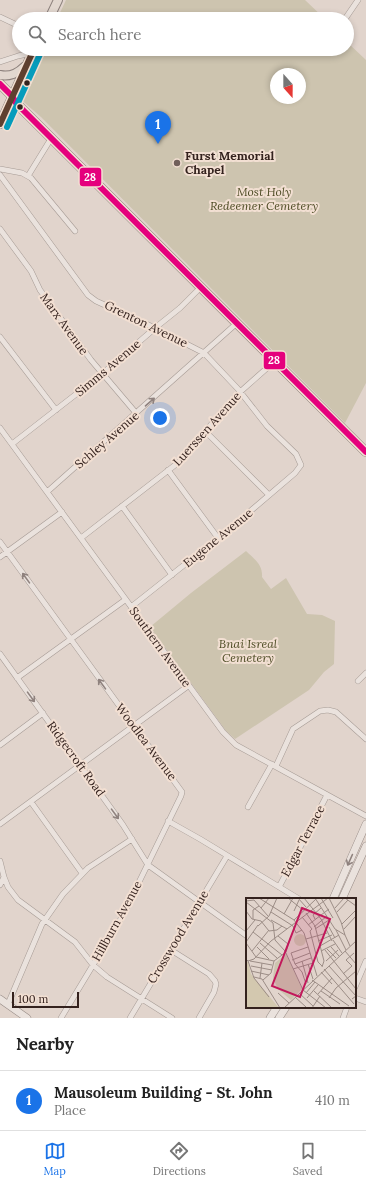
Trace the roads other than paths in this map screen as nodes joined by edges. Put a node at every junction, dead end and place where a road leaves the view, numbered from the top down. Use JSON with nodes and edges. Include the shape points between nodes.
{"nodes":[{"id":1,"x":58,"y":0,"type":"edge"},
{"id":2,"x":358,"y":0,"type":"edge"},
{"id":3,"x":52,"y":12,"type":"edge"},
{"id":4,"x":350,"y":12,"type":"edge"},
{"id":5,"x":0,"y":17,"type":"edge"},
{"id":6,"x":12,"y":23,"type":"edge"},
{"id":7,"x":18,"y":56,"type":"edge"},
{"id":8,"x":30,"y":56,"type":"edge"},
{"id":9,"x":0,"y":62,"type":"edge"},
{"id":10,"x":26,"y":64,"type":"junction"},
{"id":11,"x":0,"y":75,"type":"edge"},
{"id":12,"x":0,"y":84,"type":"edge"},
{"id":13,"x":0,"y":92,"type":"edge"},
{"id":14,"x":12,"y":96,"type":"junction"},
{"id":15,"x":0,"y":124,"type":"edge"},
{"id":16,"x":52,"y":137,"type":"junction"},
{"id":17,"x":0,"y":169,"type":"edge"},
{"id":18,"x":0,"y":175,"type":"edge"},
{"id":19,"x":28,"y":176,"type":"junction"},
{"id":20,"x":0,"y":229,"type":"edge"},
{"id":21,"x":75,"y":231,"type":"dead end"},
{"id":22,"x":201,"y":287,"type":"junction"},
{"id":23,"x":237,"y":323,"type":"junction"},
{"id":24,"x":155,"y":328,"type":"junction"},
{"id":25,"x":0,"y":338,"type":"edge"},
{"id":26,"x":204,"y":353,"type":"junction"},
{"id":27,"x":275,"y":361,"type":"junction"},
{"id":28,"x":102,"y":374,"type":"junction"},
{"id":29,"x":240,"y":392,"type":"junction"},
{"id":30,"x":56,"y":410,"type":"junction"},
{"id":31,"x":136,"y":414,"type":"junction"},
{"id":32,"x":0,"y":428,"type":"edge"},
{"id":33,"x":205,"y":431,"type":"junction"},
{"id":34,"x":2,"y":435,"type":"edge"},
{"id":35,"x":12,"y":444,"type":"junction"},
{"id":36,"x":366,"y":452,"type":"edge"},
{"id":37,"x":366,"y":458,"type":"edge"},
{"id":38,"x":301,"y":464,"type":"joint"},
{"id":39,"x":168,"y":470,"type":"junction"},
{"id":40,"x":47,"y":492,"type":"junction"},
{"id":41,"x":269,"y":495,"type":"junction"},
{"id":42,"x":122,"y":506,"type":"junction"},
{"id":43,"x":62,"y":512,"type":"junction"},
{"id":44,"x":81,"y":538,"type":"junction"},
{"id":45,"x":218,"y":538,"type":"junction"},
{"id":46,"x":0,"y":542,"type":"edge"},
{"id":47,"x":7,"y":552,"type":"junction"},
{"id":48,"x":0,"y":557,"type":"edge"},
{"id":49,"x":172,"y":575,"type":"junction"},
{"id":50,"x":125,"y":600,"type":"junction"},
{"id":51,"x":131,"y":607,"type":"junction"},
{"id":52,"x":70,"y":640,"type":"junction"},
{"id":53,"x":0,"y":654,"type":"edge"},
{"id":54,"x":2,"y":662,"type":"edge"},
{"id":55,"x":366,"y":673,"type":"edge"},
{"id":56,"x":17,"y":678,"type":"junction"},
{"id":57,"x":358,"y":681,"type":"dead end"},
{"id":58,"x":188,"y":686,"type":"junction"},
{"id":59,"x":43,"y":713,"type":"junction"},
{"id":60,"x":134,"y":726,"type":"junction"},
{"id":61,"x":366,"y":739,"type":"edge"},
{"id":62,"x":0,"y":745,"type":"edge"},
{"id":63,"x":81,"y":765,"type":"junction"},
{"id":64,"x":274,"y":765,"type":"junction"},
{"id":65,"x":327,"y":795,"type":"junction"},
{"id":66,"x":30,"y":802,"type":"junction"},
{"id":67,"x":248,"y":807,"type":"dead end"},
{"id":68,"x":366,"y":816,"type":"edge"},
{"id":69,"x":168,"y":821,"type":"junction"},
{"id":70,"x":0,"y":824,"type":"edge"},
{"id":71,"x":366,"y":824,"type":"edge"},
{"id":72,"x":132,"y":839,"type":"junction"},
{"id":73,"x":366,"y":846,"type":"edge"},
{"id":74,"x":227,"y":856,"type":"junction"},
{"id":75,"x":0,"y":861,"type":"edge"},
{"id":76,"x":148,"y":865,"type":"junction"},
{"id":77,"x":82,"y":873,"type":"junction"},
{"id":78,"x":4,"y":877,"type":"junction"},
{"id":79,"x":0,"y":885,"type":"edge"},
{"id":80,"x":279,"y":887,"type":"junction"},
{"id":81,"x":296,"y":898,"type":"edge"},
{"id":82,"x":333,"y":898,"type":"edge"},
{"id":83,"x":342,"y":898,"type":"edge"},
{"id":84,"x":200,"y":902,"type":"junction"},
{"id":85,"x":44,"y":920,"type":"junction"},
{"id":86,"x":246,"y":935,"type":"edge"},
{"id":87,"x":171,"y":950,"type":"junction"},
{"id":88,"x":366,"y":960,"type":"edge"},
{"id":89,"x":93,"y":965,"type":"junction"},
{"id":90,"x":356,"y":985,"type":"edge"},
{"id":91,"x":0,"y":998,"type":"edge"},
{"id":92,"x":356,"y":998,"type":"edge"},
{"id":93,"x":141,"y":999,"type":"junction"},
{"id":94,"x":366,"y":1002,"type":"edge"},
{"id":95,"x":8,"y":1004,"type":"junction"},
{"id":96,"x":276,"y":1008,"type":"edge"},
{"id":97,"x":285,"y":1008,"type":"edge"},
{"id":98,"x":347,"y":1008,"type":"edge"},
{"id":99,"x":27,"y":1018,"type":"edge"},
{"id":100,"x":61,"y":1018,"type":"edge"},
{"id":101,"x":130,"y":1018,"type":"edge"},
{"id":102,"x":172,"y":1018,"type":"edge"},
{"id":103,"x":199,"y":1018,"type":"edge"},
{"id":104,"x":270,"y":1018,"type":"edge"},
{"id":105,"x":279,"y":1018,"type":"edge"},
{"id":106,"x":343,"y":1018,"type":"edge"}],
"edges":[{"from":1,"to":3,"type":"main road"},
{"from":2,"to":4,"type":"street"},
{"from":5,"to":6,"type":"street"},
{"from":7,"to":9,"type":"street"},
{"from":8,"to":10,"type":"main road"},
{"from":10,"to":11,"type":"main road","via":[[14,74]]},
{"from":10,"to":14,"type":"main road"},
{"from":12,"to":14,"type":"main road"},
{"from":13,"to":14,"type":"main road"},
{"from":14,"to":15,"type":"main road"},
{"from":14,"to":16,"type":"main road","via":[[16,103]]},
{"from":16,"to":19,"type":"street"},
{"from":16,"to":22,"type":"main road"},
{"from":17,"to":19,"type":"street"},
{"from":18,"to":24,"type":"street","name":"Grenton Avenue","via":[[88,295]]},
{"from":19,"to":21,"type":"street"},
{"from":20,"to":28,"type":"street","name":"Marx Avenue","via":[[31,271],[40,290]]},
{"from":22,"to":23,"type":"main road"},
{"from":22,"to":24,"type":"street","name":"Simms Avenue"},
{"from":23,"to":26,"type":"street","name":"Schley Avenue"},
{"from":23,"to":27,"type":"main road"},
{"from":24,"to":26,"type":"street","name":"Grenton Avenue"},
{"from":24,"to":28,"type":"street","name":"Simms Avenue"},
{"from":25,"to":30,"type":"street"},
{"from":26,"to":29,"type":"street","name":"Grenton Avenue"},
{"from":31,"to":26,"type":"street","name":"Schley Avenue","one_way":true},
{"from":27,"to":29,"type":"street","name":"Luerssen Avenue"},
{"from":27,"to":36,"type":"main road"},
{"from":28,"to":30,"type":"street","name":"Simms Avenue"},
{"from":28,"to":31,"type":"street","name":"Marx Avenue"},
{"from":29,"to":33,"type":"street","name":"Luerssen Avenue"},
{"from":29,"to":38,"type":"street","name":"Grenton Avenue","via":[[267,426],[296,454]]},
{"from":30,"to":35,"type":"street","name":"Simms Avenue"},
{"from":31,"to":40,"type":"street","name":"Schley Avenue"},
{"from":32,"to":34,"type":"street","name":"Southern Avenue"},
{"from":33,"to":39,"type":"street","name":"Luerssen Avenue","via":[[186,455]]},
{"from":33,"to":41,"type":"street"},
{"from":34,"to":35,"type":"street","name":"Southern Avenue"},
{"from":35,"to":40,"type":"street","name":"Southern Avenue"},
{"from":36,"to":37,"type":"street"},
{"from":38,"to":41,"type":"street","name":"Eugene Avenue","via":[[295,473]]},
{"from":39,"to":42,"type":"street","name":"Luerssen Avenue"},
{"from":39,"to":45,"type":"street"},
{"from":40,"to":43,"type":"street","name":"Southern Avenue"},
{"from":41,"to":45,"type":"street","name":"Eugene Avenue"},
{"from":42,"to":44,"type":"street","name":"Luerssen Avenue"},
{"from":42,"to":49,"type":"street"},
{"from":43,"to":44,"type":"street","name":"Southern Avenue"},
{"from":43,"to":47,"type":"street"},
{"from":44,"to":50,"type":"street","name":"Southern Avenue"},
{"from":45,"to":49,"type":"street","name":"Eugene Avenue"},
{"from":46,"to":47,"type":"street","name":"Woodlea Avenue"},
{"from":47,"to":48,"type":"street"},
{"from":52,"to":47,"type":"street","name":"Woodlea Avenue","one_way":true},
{"from":49,"to":51,"type":"street","name":"Eugene Avenue"},
{"from":50,"to":51,"type":"street","name":"Southern Avenue"},
{"from":50,"to":52,"type":"street"},
{"from":51,"to":58,"type":"street","name":"Southern Avenue"},
{"from":52,"to":56,"type":"street"},
{"from":60,"to":52,"type":"street","name":"Woodlea Avenue","one_way":true},
{"from":53,"to":54,"type":"street","name":"Ridgecroft Road"},
{"from":54,"to":56,"type":"street","name":"Ridgecroft Road"},
{"from":55,"to":57,"type":"street"},
{"from":56,"to":59,"type":"street","name":"Ridgecroft Road","one_way":true},
{"from":58,"to":60,"type":"street"},
{"from":58,"to":64,"type":"street","name":"Southern Avenue","via":[[228,738]]},
{"from":59,"to":62,"type":"street"},
{"from":59,"to":63,"type":"street","name":"Ridgecroft Road"},
{"from":60,"to":63,"type":"street"},
{"from":60,"to":69,"type":"street","name":"Woodlea Avenue","via":[[182,790]]},
{"from":61,"to":64,"type":"street","via":[[341,715],[324,710],[295,726]]},
{"from":63,"to":66,"type":"street"},
{"from":63,"to":72,"type":"street","name":"Ridgecroft Road","one_way":true},
{"from":64,"to":65,"type":"street","name":"Southern Avenue"},
{"from":64,"to":67,"type":"street"},
{"from":65,"to":68,"type":"street","name":"Southern Avenue"},
{"from":65,"to":80,"type":"street","name":"Edgar Terrace"},
{"from":66,"to":70,"type":"street"},
{"from":66,"to":77,"type":"street"},
{"from":69,"to":74,"type":"street"},
{"from":69,"to":76,"type":"street","name":"Hillburn Avenue"},
{"from":71,"to":82,"type":"main road","one_way":true},
{"from":72,"to":76,"type":"street","name":"Ridgecroft Road"},
{"from":72,"to":77,"type":"street"},
{"from":73,"to":83,"type":"main road"},
{"from":74,"to":80,"type":"street"},
{"from":74,"to":84,"type":"street","name":"Crosswood Avenue"},
{"from":75,"to":78,"type":"street"},
{"from":76,"to":84,"type":"street"},
{"from":76,"to":89,"type":"street","name":"Hillburn Avenue","via":[[122,917]]},
{"from":77,"to":85,"type":"street","via":[[62,894]]},
{"from":78,"to":79,"type":"street"},
{"from":78,"to":85,"type":"street","via":[[14,896]]},
{"from":80,"to":81,"type":"street"},
{"from":84,"to":86,"type":"street"},
{"from":84,"to":87,"type":"street","name":"Crosswood Avenue"},
{"from":85,"to":89,"type":"street","via":[[75,942]]},
{"from":85,"to":95,"type":"street"},
{"from":87,"to":93,"type":"street","name":"Crosswood Avenue"},
{"from":87,"to":103,"type":"street","via":[[209,974],[215,981],[214,992]]},
{"from":88,"to":90,"type":"street"},
{"from":89,"to":93,"type":"street","via":[[106,977]]},
{"from":89,"to":100,"type":"street","name":"Hillburn Avenue"},
{"from":91,"to":95,"type":"main road"},
{"from":92,"to":94,"type":"street"},
{"from":93,"to":101,"type":"street","name":"Crosswood Avenue"},
{"from":93,"to":102,"type":"street"},
{"from":95,"to":99,"type":"main road"},
{"from":96,"to":104,"type":"main road"},
{"from":97,"to":105,"type":"main road"},
{"from":98,"to":106,"type":"street"}]}
